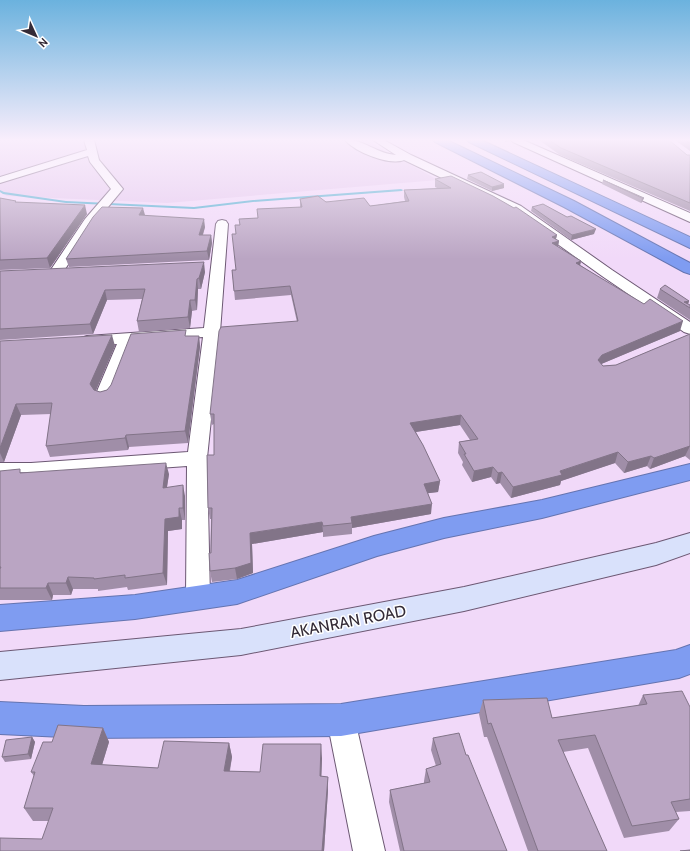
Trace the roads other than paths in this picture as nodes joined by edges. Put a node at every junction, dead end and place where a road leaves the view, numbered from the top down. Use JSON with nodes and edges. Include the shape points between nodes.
{"nodes":[{"id":1,"x":110,"y":180,"type":"edge"},
{"id":2,"x":455,"y":180,"type":"edge"},
{"id":3,"x":520,"y":180,"type":"edge"},
{"id":4,"x":559,"y":180,"type":"edge"},
{"id":5,"x":605,"y":180,"type":"edge"},
{"id":6,"x":690,"y":218,"type":"edge"},
{"id":7,"x":222,"y":224,"type":"dead end"},
{"id":8,"x":690,"y":243,"type":"edge"},
{"id":9,"x":690,"y":269,"type":"edge"},
{"id":10,"x":71,"y":273,"type":"edge"},
{"id":11,"x":40,"y":274,"type":"edge"},
{"id":12,"x":55,"y":274,"type":"junction"},
{"id":13,"x":690,"y":329,"type":"edge"},
{"id":14,"x":212,"y":332,"type":"junction"},
{"id":15,"x":127,"y":339,"type":"junction"},
{"id":16,"x":72,"y":342,"type":"edge"},
{"id":17,"x":104,"y":396,"type":"edge"},
{"id":18,"x":197,"y":458,"type":"junction"},
{"id":19,"x":0,"y":470,"type":"edge"},
{"id":20,"x":690,"y":472,"type":"edge"},
{"id":21,"x":690,"y":543,"type":"edge"},
{"id":22,"x":198,"y":598,"type":"junction"},
{"id":23,"x":0,"y":618,"type":"edge"},
{"id":24,"x":0,"y":666,"type":"edge"},
{"id":25,"x":686,"y":666,"type":"edge"},
{"id":26,"x":0,"y":718,"type":"edge"},
{"id":27,"x":341,"y":720,"type":"junction"},
{"id":28,"x":369,"y":851,"type":"edge"}],
"edges":[{"from":1,"to":12,"type":"street","via":[[117,189],[89,222]]},
{"from":2,"to":13,"type":"street","via":[[517,209]]},
{"from":3,"to":9,"type":"highway"},
{"from":4,"to":8,"type":"highway"},
{"from":5,"to":6,"type":"street"},
{"from":7,"to":14,"type":"street","via":[[211,266]]},
{"from":10,"to":12,"type":"street"},
{"from":11,"to":12,"type":"street"},
{"from":14,"to":15,"type":"street"},
{"from":14,"to":18,"type":"street"},
{"from":15,"to":16,"type":"street"},
{"from":15,"to":17,"type":"street"},
{"from":18,"to":19,"type":"street"},
{"from":18,"to":22,"type":"street"},
{"from":20,"to":22,"type":"highway","via":[[542,509],[444,528],[381,544],[250,589]]},
{"from":21,"to":24,"type":"main road","name":"AKANRAN ROAD","via":[[656,554],[464,599],[242,642]]},
{"from":22,"to":23,"type":"highway","via":[[135,607]]},
{"from":25,"to":27,"type":"highway"},
{"from":26,"to":27,"type":"highway","via":[[84,722]]},
{"from":27,"to":28,"type":"street"}]}
